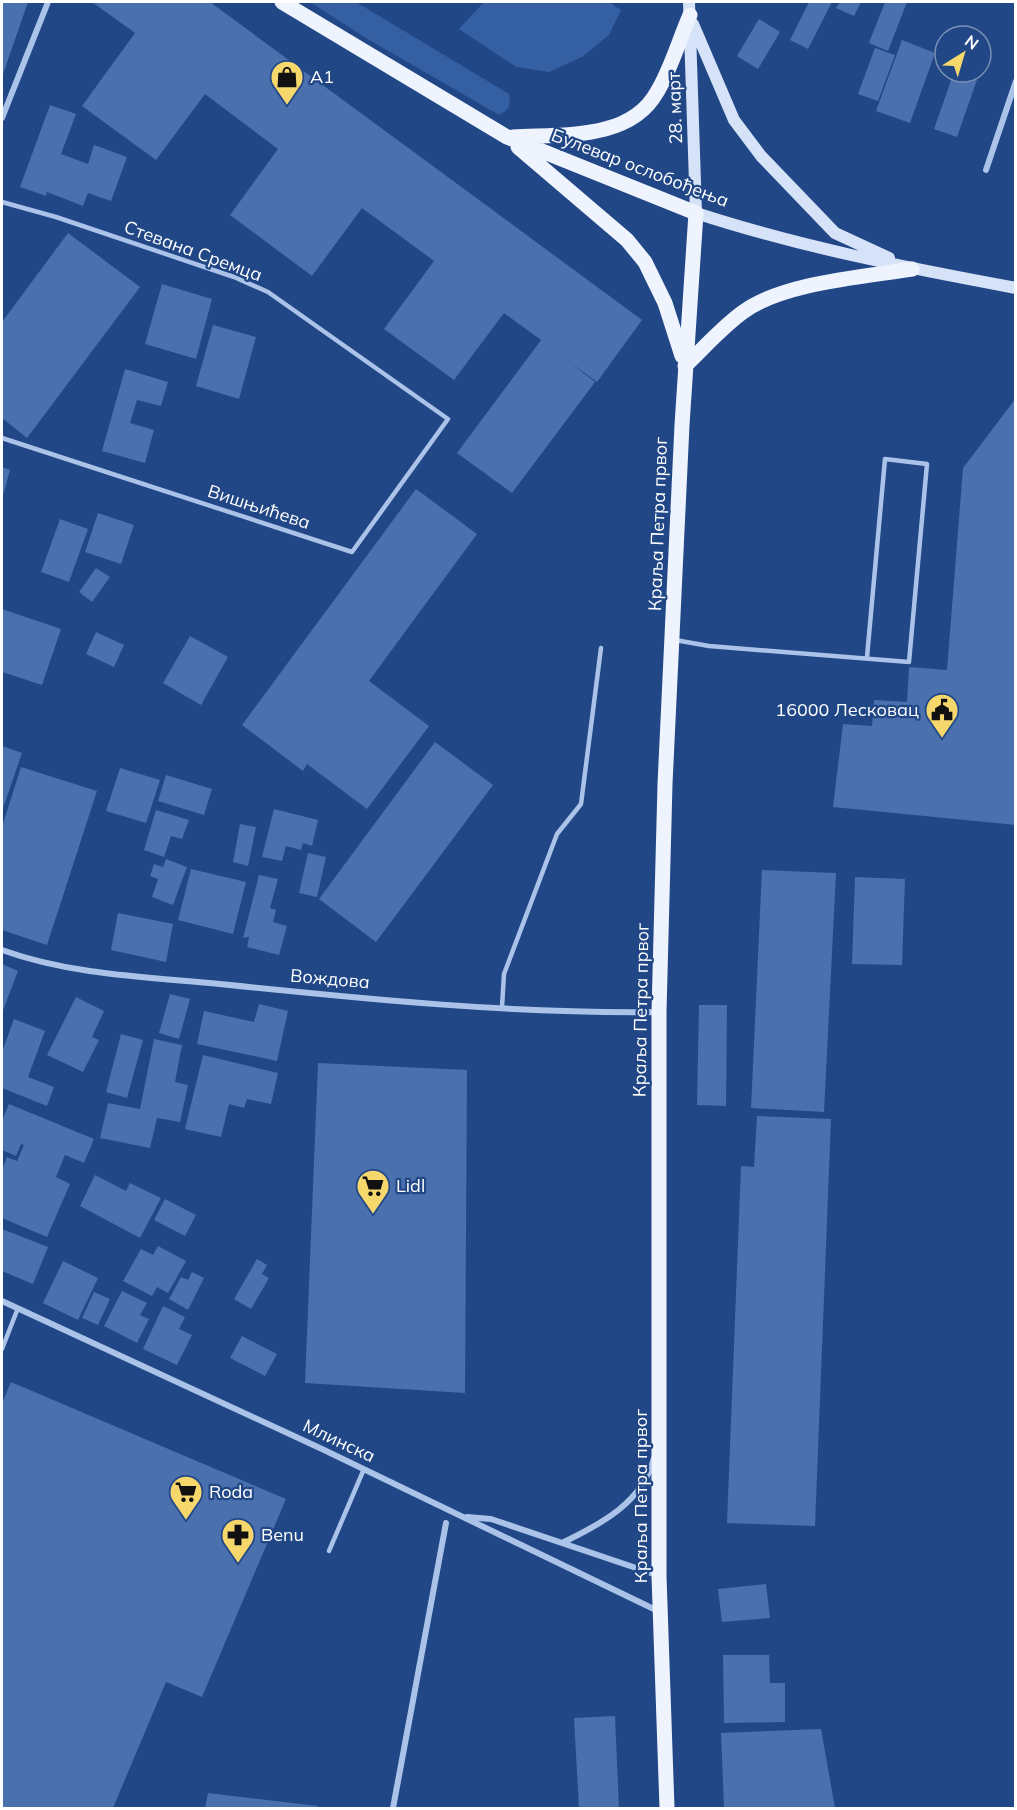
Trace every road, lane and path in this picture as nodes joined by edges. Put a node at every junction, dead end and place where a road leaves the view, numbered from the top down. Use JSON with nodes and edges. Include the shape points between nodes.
{"nodes":[{"id":1,"x":48,"y":2,"type":"edge"},
{"id":2,"x":282,"y":2,"type":"edge"},
{"id":3,"x":689,"y":8,"type":"edge"},
{"id":4,"x":1016,"y":81,"type":"edge"},
{"id":5,"x":2,"y":118,"type":"edge"},
{"id":6,"x":507,"y":137,"type":"junction"},
{"id":7,"x":986,"y":170,"type":"dead end"},
{"id":8,"x":2,"y":202,"type":"edge"},
{"id":9,"x":696,"y":213,"type":"junction"},
{"id":10,"x":912,"y":269,"type":"junction"},
{"id":11,"x":1016,"y":288,"type":"edge"},
{"id":12,"x":685,"y":366,"type":"junction"},
{"id":13,"x":448,"y":419,"type":"joint"},
{"id":14,"x":2,"y":438,"type":"edge"},
{"id":15,"x":673,"y":639,"type":"junction"},
{"id":16,"x":601,"y":648,"type":"dead end"},
{"id":17,"x":867,"y":657,"type":"junction"},
{"id":18,"x":2,"y":950,"type":"edge"},
{"id":19,"x":502,"y":1007,"type":"junction"},
{"id":20,"x":659,"y":1012,"type":"junction"},
{"id":21,"x":2,"y":1301,"type":"edge"},
{"id":22,"x":18,"y":1308,"type":"junction"},
{"id":23,"x":2,"y":1350,"type":"edge"},
{"id":24,"x":660,"y":1428,"type":"junction"},
{"id":25,"x":364,"y":1470,"type":"junction"},
{"id":26,"x":466,"y":1517,"type":"junction"},
{"id":27,"x":446,"y":1523,"type":"dead end"},
{"id":28,"x":564,"y":1542,"type":"junction"},
{"id":29,"x":329,"y":1551,"type":"dead end"},
{"id":30,"x":659,"y":1576,"type":"junction"},
{"id":31,"x":661,"y":1612,"type":"junction"},
{"id":32,"x":393,"y":1809,"type":"edge"},
{"id":33,"x":667,"y":1809,"type":"edge"}],
"edges":[{"from":1,"to":5,"type":"street"},
{"from":2,"to":6,"type":"main road","name":"Булевар ослобођења"},
{"from":3,"to":6,"type":"main road","via":[[657,93],[629,121],[583,133]]},
{"from":3,"to":9,"type":"main road","name":"28. март"},
{"from":3,"to":10,"type":"main road","via":[[734,120],[761,156],[835,233]]},
{"from":4,"to":7,"type":"street"},
{"from":6,"to":9,"type":"main road","name":"Булевар ослобођења"},
{"from":6,"to":12,"type":"main road","via":[[627,240],[645,262],[666,303]]},
{"from":8,"to":13,"type":"lane","name":"Стевана Сремца","via":[[89,228],[268,292]]},
{"from":9,"to":10,"type":"main road","name":"Булевар ослобођења","via":[[756,232]]},
{"from":9,"to":12,"type":"main road","name":"Краља Петра првог"},
{"from":10,"to":11,"type":"main road","name":"Булевар ослобођења"},
{"from":10,"to":12,"type":"main road","via":[[771,297],[744,311]]},
{"from":12,"to":15,"type":"main road","name":"Краља Петра првог"},
{"from":13,"to":14,"type":"lane","name":"Вишњићева","via":[[352,552]]},
{"from":15,"to":17,"type":"lane","via":[[709,646]]},
{"from":15,"to":20,"type":"main road","name":"Краља Петра првог"},
{"from":16,"to":19,"type":"lane","via":[[581,804],[557,834],[504,974]]},
{"from":17,"to":17,"type":"lane","via":[[885,459],[927,464],[909,662]]},
{"from":18,"to":19,"type":"street","name":"Вождова","via":[[61,968],[318,994]]},
{"from":19,"to":20,"type":"street","name":"Вождова"},
{"from":20,"to":24,"type":"main road","name":"Краља Петра првог"},
{"from":21,"to":22,"type":"street","name":"Млинска"},
{"from":22,"to":23,"type":"lane"},
{"from":22,"to":25,"type":"street","name":"Млинска"},
{"from":24,"to":28,"type":"street","via":[[652,1464],[637,1492],[619,1511]]},
{"from":24,"to":30,"type":"main road","name":"Краља Петра првог"},
{"from":25,"to":26,"type":"street","name":"Млинска"},
{"from":25,"to":29,"type":"lane"},
{"from":26,"to":28,"type":"street","via":[[491,1519]]},
{"from":26,"to":31,"type":"street","name":"Млинска"},
{"from":27,"to":32,"type":"street"},
{"from":28,"to":30,"type":"street"},
{"from":30,"to":31,"type":"main road","name":"Краља Петра првог"},
{"from":31,"to":33,"type":"main road","name":"Краља Петра првог"}]}
